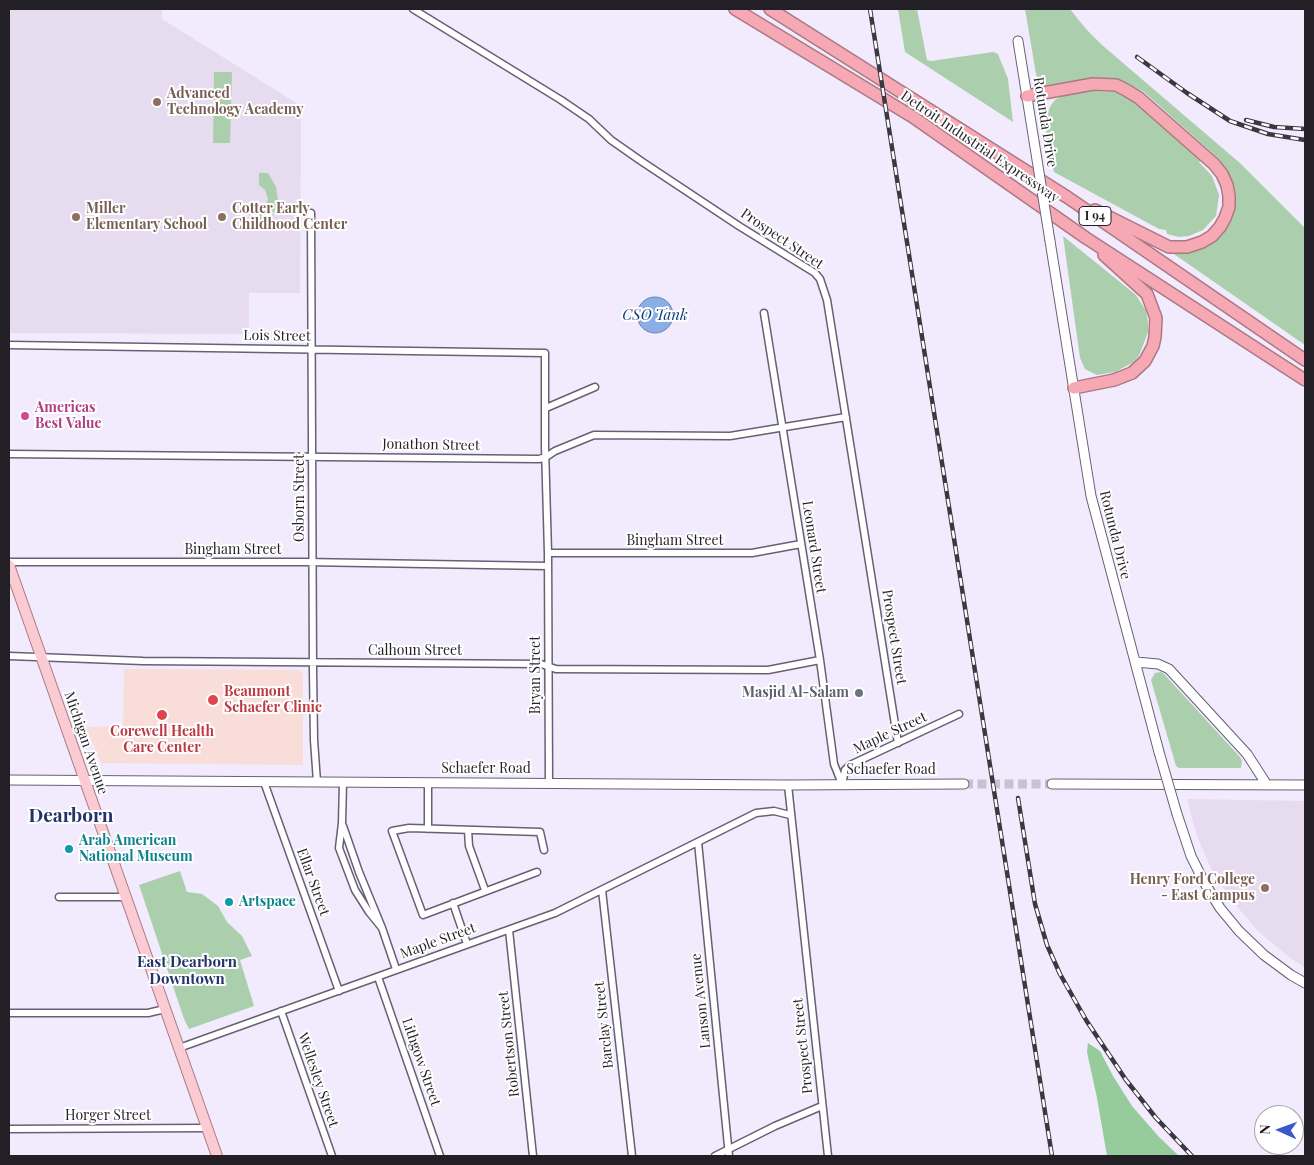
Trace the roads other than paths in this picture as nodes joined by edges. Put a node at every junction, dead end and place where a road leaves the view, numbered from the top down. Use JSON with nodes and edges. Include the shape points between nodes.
{"nodes":[{"id":1,"x":413,"y":9,"type":"edge"},
{"id":2,"x":735,"y":9,"type":"edge"},
{"id":3,"x":770,"y":9,"type":"edge"},
{"id":4,"x":1018,"y":40,"type":"dead end"},
{"id":5,"x":1027,"y":96,"type":"junction"},
{"id":6,"x":1067,"y":197,"type":"junction"},
{"id":7,"x":311,"y":213,"type":"dead end"},
{"id":8,"x":1086,"y":238,"type":"junction"},
{"id":9,"x":764,"y":313,"type":"dead end"},
{"id":10,"x":9,"y":345,"type":"edge"},
{"id":11,"x":311,"y":349,"type":"junction"},
{"id":12,"x":1305,"y":360,"type":"edge"},
{"id":13,"x":1305,"y":380,"type":"edge"},
{"id":14,"x":594,"y":387,"type":"dead end"},
{"id":15,"x":1074,"y":388,"type":"junction"},
{"id":16,"x":546,"y":408,"type":"junction"},
{"id":17,"x":846,"y":417,"type":"junction"},
{"id":18,"x":783,"y":428,"type":"junction"},
{"id":19,"x":9,"y":454,"type":"edge"},
{"id":20,"x":312,"y":456,"type":"junction"},
{"id":21,"x":546,"y":457,"type":"junction"},
{"id":22,"x":801,"y":544,"type":"junction"},
{"id":23,"x":548,"y":553,"type":"junction"},
{"id":24,"x":9,"y":562,"type":"edge"},
{"id":25,"x":313,"y":563,"type":"junction"},
{"id":26,"x":9,"y":565,"type":"edge"},
{"id":27,"x":548,"y":566,"type":"junction"},
{"id":28,"x":9,"y":656,"type":"edge"},
{"id":29,"x":41,"y":657,"type":"junction"},
{"id":30,"x":820,"y":660,"type":"junction"},
{"id":31,"x":1136,"y":662,"type":"junction"},
{"id":32,"x":313,"y":663,"type":"junction"},
{"id":33,"x":549,"y":667,"type":"junction"},
{"id":34,"x":959,"y":714,"type":"dead end"},
{"id":35,"x":898,"y":743,"type":"junction"},
{"id":36,"x":9,"y":780,"type":"edge"},
{"id":37,"x":85,"y":780,"type":"junction"},
{"id":38,"x":264,"y":782,"type":"junction"},
{"id":39,"x":318,"y":782,"type":"junction"},
{"id":40,"x":343,"y":783,"type":"junction"},
{"id":41,"x":428,"y":783,"type":"junction"},
{"id":42,"x":549,"y":784,"type":"junction"},
{"id":43,"x":842,"y":784,"type":"junction"},
{"id":44,"x":964,"y":784,"type":"tunnel mouth"},
{"id":45,"x":1052,"y":784,"type":"tunnel mouth"},
{"id":46,"x":788,"y":785,"type":"junction"},
{"id":47,"x":1266,"y":785,"type":"junction"},
{"id":48,"x":1305,"y":785,"type":"edge"},
{"id":49,"x":790,"y":814,"type":"junction"},
{"id":50,"x":342,"y":822,"type":"junction"},
{"id":51,"x":428,"y":829,"type":"junction"},
{"id":52,"x":468,"y":830,"type":"junction"},
{"id":53,"x":698,"y":842,"type":"junction"},
{"id":54,"x":544,"y":850,"type":"dead end"},
{"id":55,"x":537,"y":872,"type":"dead end"},
{"id":56,"x":485,"y":890,"type":"junction"},
{"id":57,"x":602,"y":890,"type":"junction"},
{"id":58,"x":59,"y":897,"type":"dead end"},
{"id":59,"x":126,"y":897,"type":"junction"},
{"id":60,"x":453,"y":903,"type":"junction"},
{"id":61,"x":382,"y":928,"type":"junction"},
{"id":62,"x":509,"y":930,"type":"junction"},
{"id":63,"x":467,"y":944,"type":"junction"},
{"id":64,"x":396,"y":969,"type":"junction"},
{"id":65,"x":378,"y":976,"type":"junction"},
{"id":66,"x":1305,"y":984,"type":"edge"},
{"id":67,"x":339,"y":991,"type":"junction"},
{"id":68,"x":165,"y":1009,"type":"junction"},
{"id":69,"x":281,"y":1011,"type":"junction"},
{"id":70,"x":9,"y":1013,"type":"edge"},
{"id":71,"x":178,"y":1048,"type":"junction"},
{"id":72,"x":822,"y":1106,"type":"junction"},
{"id":73,"x":206,"y":1128,"type":"junction"},
{"id":74,"x":9,"y":1129,"type":"edge"},
{"id":75,"x":728,"y":1153,"type":"edge"},
{"id":76,"x":217,"y":1156,"type":"edge"},
{"id":77,"x":332,"y":1156,"type":"edge"},
{"id":78,"x":440,"y":1156,"type":"edge"},
{"id":79,"x":533,"y":1156,"type":"edge"},
{"id":80,"x":632,"y":1156,"type":"edge"},
{"id":81,"x":715,"y":1156,"type":"edge"},
{"id":82,"x":828,"y":1156,"type":"edge"}],
"edges":[{"from":1,"to":17,"type":"street","name":"Prospect Street","via":[[561,100],[641,161],[816,274],[828,300]]},
{"from":2,"to":8,"type":"highway","name":"Detroit Industrial Expressway","number":"I 94","via":[[913,118]]},
{"from":3,"to":6,"type":"highway","name":"Detroit Industrial Expressway","number":"I 94"},
{"from":4,"to":5,"type":"main road","name":"Rotunda Drive"},
{"from":5,"to":6,"type":"highway","via":[[1093,84],[1126,90],[1214,164],[1222,174],[1229,196],[1225,218],[1212,236],[1194,246],[1178,248],[1169,247]]},
{"from":5,"to":15,"type":"main road","name":"Rotunda Drive","bridge":true},
{"from":6,"to":12,"type":"highway","name":"Detroit Industrial Expressway","number":"I 94"},
{"from":7,"to":11,"type":"street","name":"Osborn Street"},
{"from":8,"to":13,"type":"highway","name":"Detroit Industrial Expressway","number":"I 94"},
{"from":8,"to":15,"type":"highway","via":[[1147,294],[1156,326],[1150,353],[1132,373]]},
{"from":9,"to":18,"type":"street","name":"Leonard Street"},
{"from":10,"to":11,"type":"street","name":"Lois Street"},
{"from":11,"to":16,"type":"street","name":"Lois Street","via":[[545,353]]},
{"from":11,"to":20,"type":"street","name":"Osborn Street"},
{"from":14,"to":16,"type":"street"},
{"from":15,"to":31,"type":"main road","name":"Rotunda Drive","via":[[1091,496]]},
{"from":16,"to":21,"type":"street"},
{"from":17,"to":18,"type":"street","name":"Jonathon Street"},
{"from":17,"to":35,"type":"street","name":"Prospect Street"},
{"from":18,"to":21,"type":"street","name":"Jonathon Street","via":[[730,436],[594,435]]},
{"from":18,"to":22,"type":"street","name":"Leonard Street"},
{"from":19,"to":20,"type":"street","name":"Jonathon Street"},
{"from":20,"to":21,"type":"street","name":"Jonathon Street"},
{"from":20,"to":25,"type":"street","name":"Osborn Street"},
{"from":21,"to":23,"type":"street"},
{"from":22,"to":23,"type":"street","name":"Bingham Street","via":[[752,554]]},
{"from":22,"to":30,"type":"street","name":"Leonard Street"},
{"from":23,"to":27,"type":"street","name":"Bryan Street"},
{"from":24,"to":25,"type":"street","name":"Bingham Street"},
{"from":25,"to":27,"type":"street","name":"Bingham Street"},
{"from":25,"to":32,"type":"street","name":"Osborn Street"},
{"from":26,"to":29,"type":"main road","name":"Michigan Avenue"},
{"from":27,"to":33,"type":"street","name":"Bryan Street"},
{"from":28,"to":29,"type":"street","name":"Calhoun Street"},
{"from":29,"to":32,"type":"street","name":"Calhoun Street"},
{"from":29,"to":37,"type":"main road","name":"Michigan Avenue"},
{"from":30,"to":33,"type":"street","name":"Calhoun Street","via":[[768,670]]},
{"from":30,"to":43,"type":"street","name":"Leonard Street","via":[[834,764]]},
{"from":31,"to":47,"type":"main road","via":[[1158,664],[1169,669],[1246,754]]},
{"from":31,"to":66,"type":"main road","name":"Rotunda Drive","bridge":true,"via":[[1177,814],[1204,882],[1239,931],[1264,955]]},
{"from":32,"to":33,"type":"street","name":"Calhoun Street","via":[[540,664]]},
{"from":32,"to":39,"type":"street","name":"Osborn Street"},
{"from":33,"to":42,"type":"street","name":"Bryan Street"},
{"from":34,"to":35,"type":"street","name":"Maple Street"},
{"from":35,"to":43,"type":"street","name":"Maple Street","via":[[850,765]]},
{"from":36,"to":37,"type":"main road","name":"Schaefer Road"},
{"from":37,"to":38,"type":"main road","name":"Schaefer Road"},
{"from":37,"to":59,"type":"main road","name":"Michigan Avenue"},
{"from":38,"to":39,"type":"main road","name":"Schaefer Road"},
{"from":38,"to":67,"type":"street","name":"Ellar Street"},
{"from":39,"to":40,"type":"main road","name":"Schaefer Road"},
{"from":40,"to":41,"type":"main road","name":"Schaefer Road"},
{"from":40,"to":50,"type":"street"},
{"from":41,"to":42,"type":"main road","name":"Schaefer Road"},
{"from":41,"to":51,"type":"street"},
{"from":42,"to":46,"type":"main road","name":"Schaefer Road"},
{"from":43,"to":44,"type":"main road","name":"Schaefer Road"},
{"from":43,"to":46,"type":"main road","name":"Schaefer Road"},
{"from":45,"to":47,"type":"main road"},
{"from":46,"to":49,"type":"street","name":"Prospect Street"},
{"from":47,"to":48,"type":"main road"},
{"from":49,"to":53,"type":"street","name":"Maple Street","via":[[774,811],[756,813]]},
{"from":49,"to":72,"type":"street","name":"Prospect Street"},
{"from":50,"to":61,"type":"street"},
{"from":50,"to":61,"type":"street","via":[[339,848],[355,890]]},
{"from":51,"to":52,"type":"street"},
{"from":51,"to":60,"type":"street","via":[[392,831],[423,915]]},
{"from":52,"to":54,"type":"street","via":[[540,832]]},
{"from":52,"to":56,"type":"street","via":[[468,846]]},
{"from":53,"to":57,"type":"street","name":"Maple Street"},
{"from":53,"to":75,"type":"street","name":"Lanson Avenue"},
{"from":55,"to":56,"type":"street"},
{"from":56,"to":60,"type":"street"},
{"from":57,"to":62,"type":"street","name":"Maple Street","via":[[556,913]]},
{"from":57,"to":80,"type":"street","name":"Barclay Street"},
{"from":58,"to":59,"type":"street"},
{"from":59,"to":68,"type":"main road","name":"Michigan Avenue"},
{"from":60,"to":63,"type":"street"},
{"from":61,"to":64,"type":"street"},
{"from":62,"to":63,"type":"street","name":"Maple Street"},
{"from":62,"to":79,"type":"street","name":"Robertson Street"},
{"from":63,"to":64,"type":"street","name":"Maple Street"},
{"from":64,"to":65,"type":"street","name":"Maple Street"},
{"from":65,"to":67,"type":"street","name":"Maple Street"},
{"from":65,"to":78,"type":"street","name":"Lithgow Street"},
{"from":67,"to":69,"type":"street","name":"Maple Street"},
{"from":68,"to":70,"type":"street","via":[[148,1013]]},
{"from":68,"to":71,"type":"main road","name":"Michigan Avenue"},
{"from":69,"to":71,"type":"street","name":"Maple Street"},
{"from":69,"to":77,"type":"street","name":"Wellesley Street"},
{"from":71,"to":73,"type":"main road","name":"Michigan Avenue"},
{"from":72,"to":75,"type":"street","via":[[775,1126]]},
{"from":72,"to":82,"type":"street","name":"Prospect Street"},
{"from":73,"to":74,"type":"street","name":"Horger Street"},
{"from":73,"to":76,"type":"main road","name":"Michigan Avenue"},
{"from":75,"to":81,"type":"street"}]}
